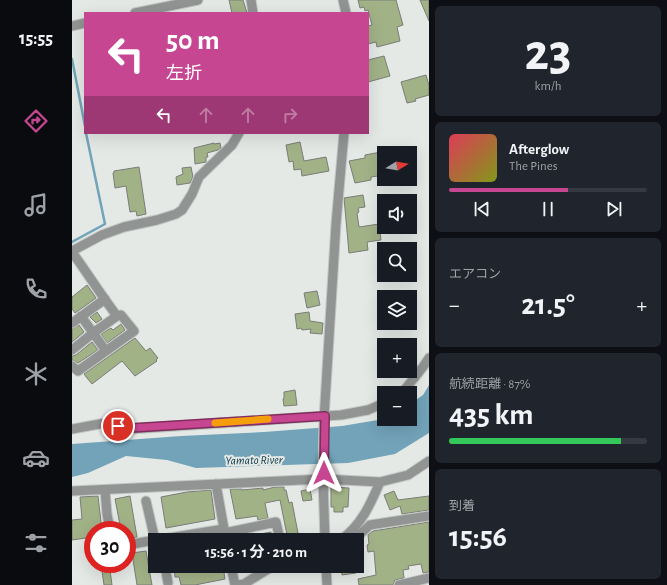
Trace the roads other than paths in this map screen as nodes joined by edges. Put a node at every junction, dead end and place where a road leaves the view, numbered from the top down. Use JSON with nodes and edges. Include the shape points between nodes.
{"nodes":[{"id":1,"x":198,"y":0,"type":"edge"},
{"id":2,"x":251,"y":0,"type":"edge"},
{"id":3,"x":343,"y":0,"type":"edge"},
{"id":4,"x":140,"y":12,"type":"edge"},
{"id":5,"x":253,"y":12,"type":"edge"},
{"id":6,"x":346,"y":12,"type":"edge"},
{"id":7,"x":84,"y":23,"type":"edge"},
{"id":8,"x":72,"y":26,"type":"edge"},
{"id":9,"x":238,"y":134,"type":"edge"},
{"id":10,"x":344,"y":134,"type":"edge"},
{"id":11,"x":72,"y":252,"type":"edge"},
{"id":12,"x":105,"y":299,"type":"junction"},
{"id":13,"x":81,"y":316,"type":"junction"},
{"id":14,"x":117,"y":316,"type":"junction"},
{"id":15,"x":72,"y":323,"type":"edge"},
{"id":16,"x":93,"y":333,"type":"junction"},
{"id":17,"x":72,"y":350,"type":"edge"},
{"id":18,"x":106,"y":351,"type":"junction"},
{"id":19,"x":429,"y":358,"type":"edge"},
{"id":20,"x":72,"y":366,"type":"edge"},
{"id":21,"x":408,"y":386,"type":"edge"},
{"id":22,"x":377,"y":406,"type":"edge"},
{"id":23,"x":324,"y":418,"type":"junction"},
{"id":24,"x":72,"y":429,"type":"edge"},
{"id":25,"x":429,"y":461,"type":"edge"},
{"id":26,"x":324,"y":476,"type":"junction"},
{"id":27,"x":380,"y":482,"type":"junction"},
{"id":28,"x":216,"y":484,"type":"junction"},
{"id":29,"x":105,"y":490,"type":"junction"},
{"id":30,"x":72,"y":492,"type":"edge"},
{"id":31,"x":146,"y":500,"type":"dead end"},
{"id":32,"x":429,"y":516,"type":"edge"},
{"id":33,"x":108,"y":521,"type":"edge"},
{"id":34,"x":153,"y":533,"type":"edge"},
{"id":35,"x":225,"y":533,"type":"edge"},
{"id":36,"x":229,"y":533,"type":"edge"},
{"id":37,"x":278,"y":533,"type":"edge"},
{"id":38,"x":325,"y":533,"type":"edge"},
{"id":39,"x":350,"y":533,"type":"edge"},
{"id":40,"x":361,"y":533,"type":"edge"},
{"id":41,"x":148,"y":541,"type":"edge"},
{"id":42,"x":136,"y":543,"type":"edge"},
{"id":43,"x":166,"y":573,"type":"edge"},
{"id":44,"x":232,"y":573,"type":"edge"},
{"id":45,"x":262,"y":573,"type":"edge"},
{"id":46,"x":326,"y":573,"type":"edge"},
{"id":47,"x":429,"y":578,"type":"edge"},
{"id":48,"x":168,"y":582,"type":"dead end"},
{"id":49,"x":235,"y":585,"type":"edge"},
{"id":50,"x":239,"y":585,"type":"edge"},
{"id":51,"x":327,"y":585,"type":"edge"},
{"id":52,"x":399,"y":585,"type":"edge"}],
"edges":[{"from":1,"to":4,"type":"street"},
{"from":2,"to":5,"type":"street"},
{"from":3,"to":6,"type":"street"},
{"from":7,"to":8,"type":"street"},
{"from":9,"to":11,"type":"street","via":[[232,145],[199,177],[182,210],[157,220],[124,226]]},
{"from":10,"to":23,"type":"street"},
{"from":11,"to":12,"type":"street"},
{"from":12,"to":13,"type":"street"},
{"from":12,"to":14,"type":"street"},
{"from":13,"to":15,"type":"street"},
{"from":13,"to":16,"type":"street"},
{"from":14,"to":16,"type":"street"},
{"from":14,"to":18,"type":"street","via":[[121,314],[134,331]]},
{"from":16,"to":17,"type":"street"},
{"from":16,"to":18,"type":"street"},
{"from":18,"to":20,"type":"street","via":[[78,371]]},
{"from":19,"to":21,"type":"street"},
{"from":22,"to":23,"type":"street"},
{"from":23,"to":24,"type":"street","via":[[131,428],[105,423]]},
{"from":23,"to":26,"type":"street"},
{"from":25,"to":27,"type":"street","via":[[408,475]]},
{"from":26,"to":27,"type":"street"},
{"from":26,"to":28,"type":"street"},
{"from":26,"to":38,"type":"street"},
{"from":27,"to":39,"type":"street","via":[[369,506]]},
{"from":28,"to":29,"type":"street"},
{"from":28,"to":35,"type":"street"},
{"from":29,"to":30,"type":"street"},
{"from":29,"to":33,"type":"street"},
{"from":31,"to":34,"type":"street"},
{"from":32,"to":40,"type":"street","via":[[370,525]]},
{"from":36,"to":37,"type":"street","via":[[276,522]]},
{"from":41,"to":42,"type":"street"},
{"from":43,"to":48,"type":"street"},
{"from":44,"to":49,"type":"street"},
{"from":45,"to":50,"type":"street"},
{"from":46,"to":51,"type":"street"},
{"from":47,"to":52,"type":"street"}]}
